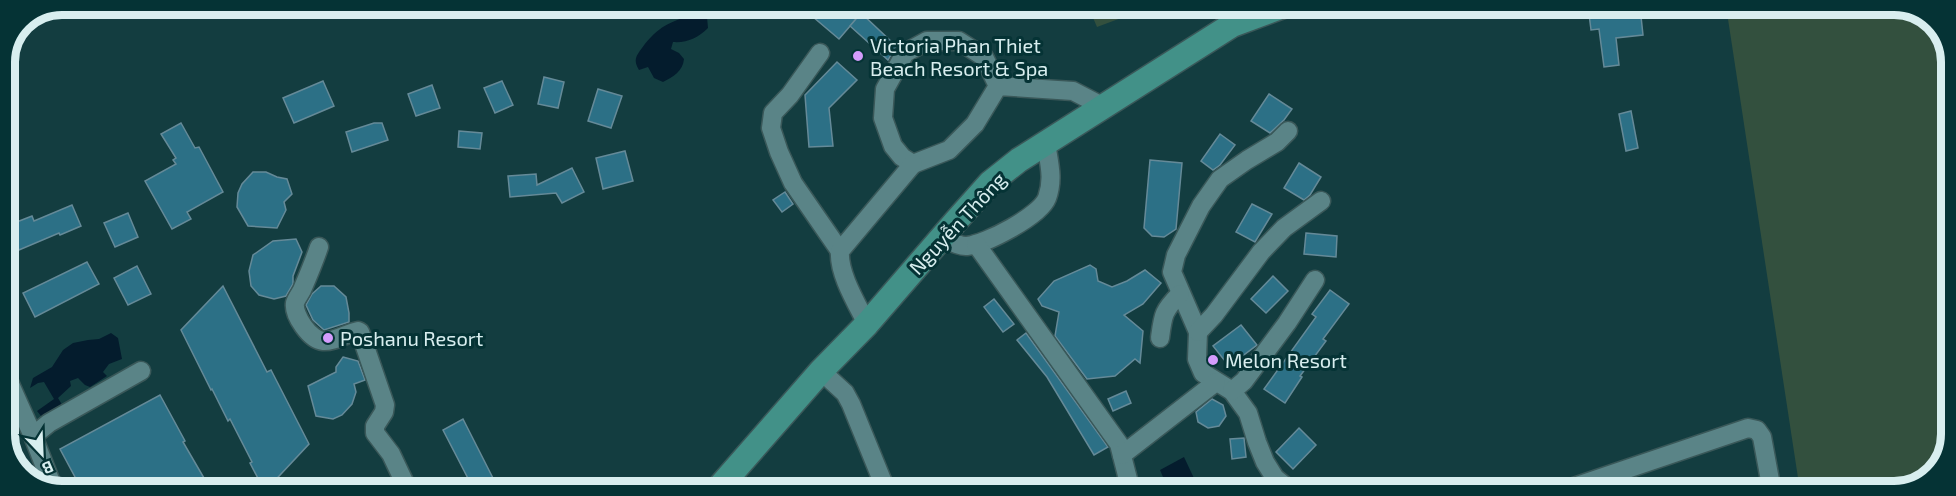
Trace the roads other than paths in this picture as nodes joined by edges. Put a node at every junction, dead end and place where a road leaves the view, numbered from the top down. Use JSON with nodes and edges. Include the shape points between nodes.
{"nodes":[{"id":1,"x":1259,"y":15,"type":"edge"},
{"id":2,"x":820,"y":53,"type":"dead end"},
{"id":3,"x":998,"y":86,"type":"junction"},
{"id":4,"x":1104,"y":107,"type":"junction"},
{"id":5,"x":1288,"y":130,"type":"dead end"},
{"id":6,"x":1046,"y":143,"type":"junction"},
{"id":7,"x":913,"y":164,"type":"junction"},
{"id":8,"x":1321,"y":201,"type":"dead end"},
{"id":9,"x":941,"y":237,"type":"junction"},
{"id":10,"x":976,"y":244,"type":"junction"},
{"id":11,"x":319,"y":247,"type":"dead end"},
{"id":12,"x":840,"y":251,"type":"junction"},
{"id":13,"x":1315,"y":280,"type":"dead end"},
{"id":14,"x":1180,"y":294,"type":"junction"},
{"id":15,"x":867,"y":324,"type":"junction"},
{"id":16,"x":1197,"y":332,"type":"junction"},
{"id":17,"x":1160,"y":338,"type":"dead end"},
{"id":18,"x":141,"y":371,"type":"dead end"},
{"id":19,"x":820,"y":371,"type":"junction"},
{"id":20,"x":1216,"y":382,"type":"junction"},
{"id":21,"x":1232,"y":391,"type":"junction"},
{"id":22,"x":15,"y":396,"type":"edge"},
{"id":23,"x":33,"y":436,"type":"junction"},
{"id":24,"x":1122,"y":455,"type":"junction"},
{"id":25,"x":50,"y":479,"type":"edge"},
{"id":26,"x":404,"y":481,"type":"edge"},
{"id":27,"x":725,"y":481,"type":"edge"},
{"id":28,"x":882,"y":481,"type":"edge"},
{"id":29,"x":1128,"y":481,"type":"edge"},
{"id":30,"x":1279,"y":481,"type":"edge"},
{"id":31,"x":1592,"y":481,"type":"edge"},
{"id":32,"x":1770,"y":481,"type":"edge"}],
"edges":[{"from":1,"to":4,"type":"main road","name":"Nguyễn Thông","via":[[1233,25]]},
{"from":2,"to":12,"type":"street","via":[[773,112],[771,128],[793,183]]},
{"from":3,"to":4,"type":"street","via":[[1073,91]]},
{"from":3,"to":7,"type":"street","via":[[975,124],[949,150]]},
{"from":3,"to":7,"type":"street","via":[[984,57],[959,41],[927,41],[905,53],[885,89],[883,118],[893,146]]},
{"from":4,"to":6,"type":"main road","name":"Nguyễn Thông"},
{"from":5,"to":14,"type":"street","via":[[1277,142],[1220,179],[1201,206],[1176,255],[1172,272]]},
{"from":6,"to":9,"type":"main road","name":"Nguyễn Thông","via":[[990,183]]},
{"from":6,"to":10,"type":"street","via":[[1052,181],[1046,202],[1023,221]]},
{"from":7,"to":12,"type":"street"},
{"from":8,"to":16,"type":"street","via":[[1284,228],[1261,252]]},
{"from":9,"to":10,"type":"street","via":[[965,247]]},
{"from":9,"to":15,"type":"main road","name":"Nguyễn Thông"},
{"from":10,"to":24,"type":"street","via":[[1119,444]]},
{"from":11,"to":26,"type":"street","via":[[295,303],[297,315],[306,330],[320,341],[360,332],[385,405],[375,434],[391,454]]},
{"from":12,"to":15,"type":"street","via":[[843,273]]},
{"from":13,"to":21,"type":"street","via":[[1244,381]]},
{"from":14,"to":16,"type":"street"},
{"from":14,"to":17,"type":"street","via":[[1163,314]]},
{"from":15,"to":19,"type":"main road","name":"Nguyễn Thông"},
{"from":16,"to":20,"type":"street","via":[[1197,359],[1203,373]]},
{"from":18,"to":23,"type":"street"},
{"from":19,"to":27,"type":"main road","name":"Nguyễn Thông"},
{"from":19,"to":28,"type":"street","via":[[845,393]]},
{"from":20,"to":21,"type":"street"},
{"from":20,"to":24,"type":"street"},
{"from":21,"to":30,"type":"street","via":[[1248,413],[1265,462]]},
{"from":22,"to":23,"type":"street"},
{"from":23,"to":25,"type":"street"},
{"from":24,"to":29,"type":"street"},
{"from":31,"to":32,"type":"street","via":[[1748,428],[1757,430],[1762,438]]}]}
